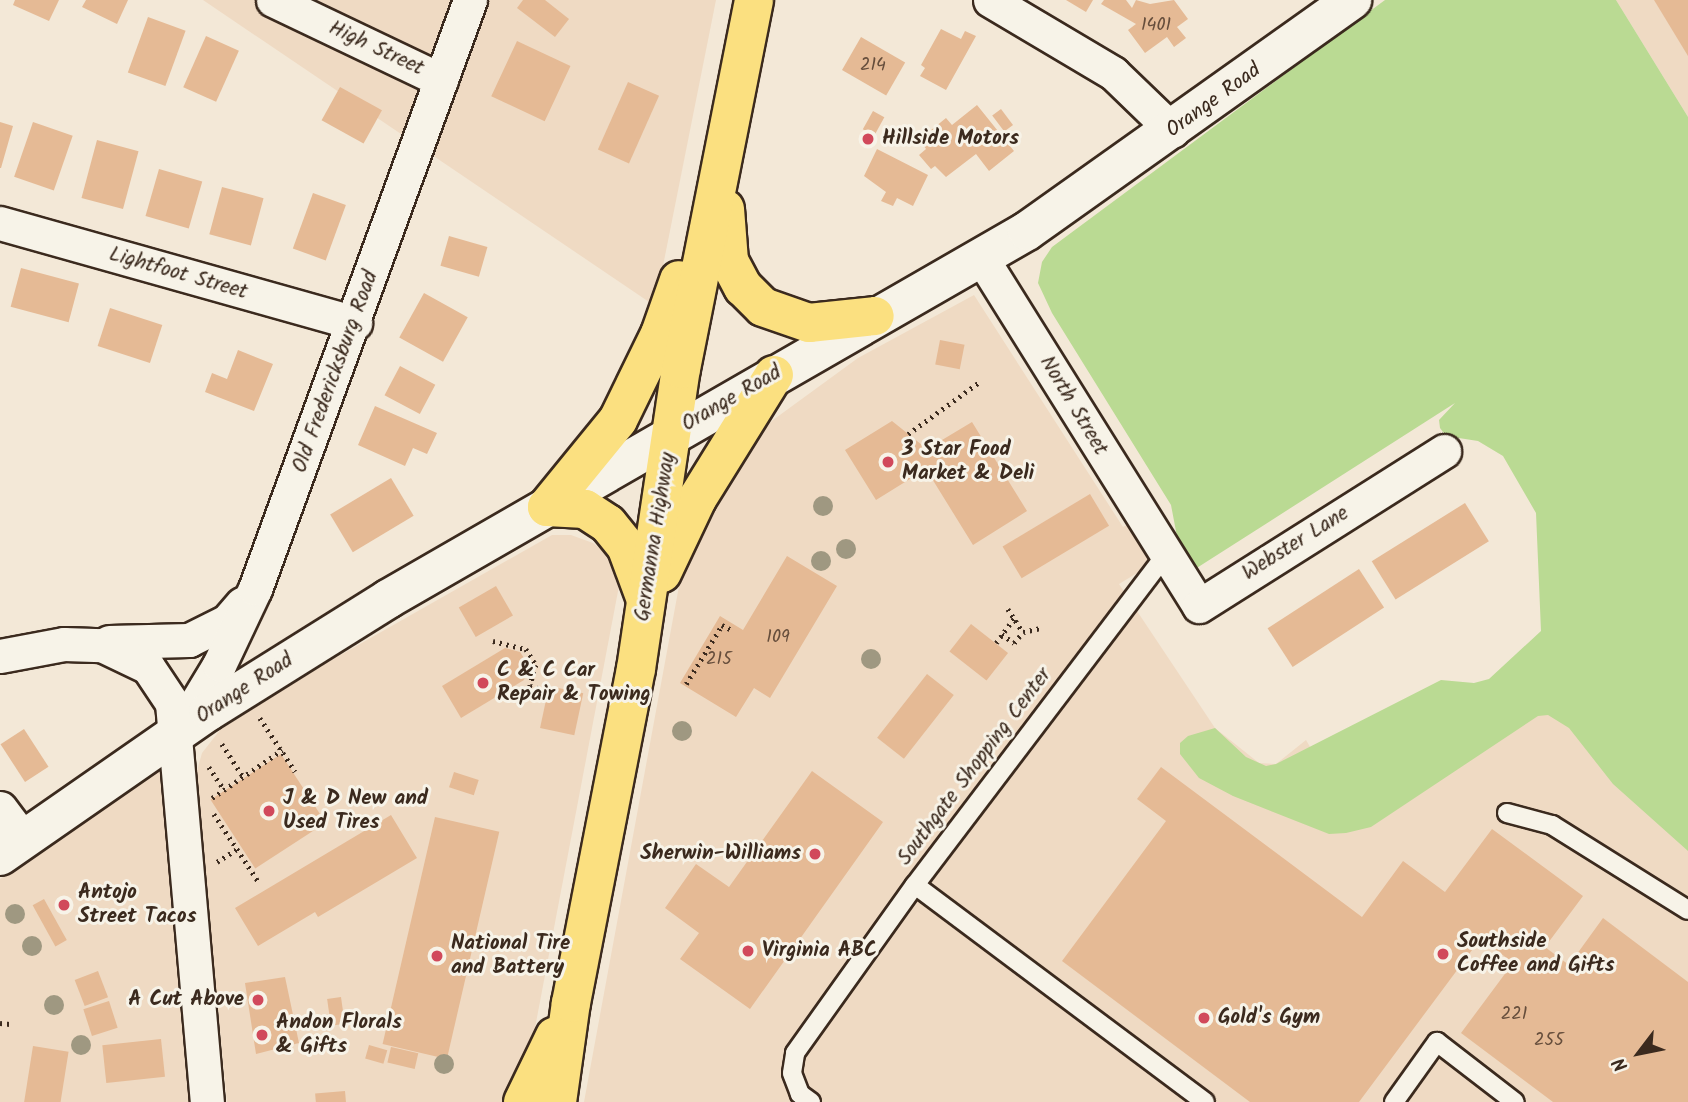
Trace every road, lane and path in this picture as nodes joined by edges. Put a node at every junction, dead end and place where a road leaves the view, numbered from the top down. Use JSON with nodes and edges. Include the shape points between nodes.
{"nodes":[{"id":1,"x":273,"y":0,"type":"edge"},
{"id":2,"x":470,"y":0,"type":"edge"},
{"id":3,"x":754,"y":0,"type":"edge"},
{"id":4,"x":990,"y":0,"type":"edge"},
{"id":5,"x":1352,"y":0,"type":"edge"},
{"id":6,"x":442,"y":80,"type":"junction"},
{"id":7,"x":1172,"y":131,"type":"junction"},
{"id":8,"x":724,"y":152,"type":"junction"},
{"id":9,"x":0,"y":223,"type":"edge"},
{"id":10,"x":981,"y":257,"type":"junction"},
{"id":11,"x":875,"y":316,"type":"junction"},
{"id":12,"x":355,"y":323,"type":"junction"},
{"id":13,"x":774,"y":374,"type":"junction"},
{"id":14,"x":978,"y":383,"type":"dead end"},
{"id":15,"x":671,"y":434,"type":"junction"},
{"id":16,"x":908,"y":434,"type":"dead end"},
{"id":17,"x":1444,"y":451,"type":"dead end"},
{"id":18,"x":547,"y":506,"type":"junction"},
{"id":19,"x":1164,"y":555,"type":"junction"},
{"id":20,"x":255,"y":589,"type":"junction"},
{"id":21,"x":646,"y":599,"type":"junction"},
{"id":22,"x":1008,"y":609,"type":"dead end"},
{"id":23,"x":1014,"y":618,"type":"junction"},
{"id":24,"x":1041,"y":628,"type":"dead end"},
{"id":25,"x":734,"y":631,"type":"dead end"},
{"id":26,"x":1023,"y":632,"type":"junction"},
{"id":27,"x":1002,"y":634,"type":"junction"},
{"id":28,"x":493,"y":641,"type":"dead end"},
{"id":29,"x":83,"y":642,"type":"junction"},
{"id":30,"x":996,"y":643,"type":"dead end"},
{"id":31,"x":0,"y":656,"type":"edge"},
{"id":32,"x":686,"y":684,"type":"dead end"},
{"id":33,"x":545,"y":690,"type":"dead end"},
{"id":34,"x":260,"y":718,"type":"dead end"},
{"id":35,"x":178,"y":733,"type":"junction"},
{"id":36,"x":222,"y":744,"type":"dead end"},
{"id":37,"x":282,"y":750,"type":"junction"},
{"id":38,"x":209,"y":760,"type":"dead end"},
{"id":39,"x":295,"y":771,"type":"dead end"},
{"id":40,"x":243,"y":776,"type":"junction"},
{"id":41,"x":224,"y":789,"type":"junction"},
{"id":42,"x":205,"y":802,"type":"dead end"},
{"id":43,"x":0,"y":808,"type":"edge"},
{"id":44,"x":212,"y":811,"type":"dead end"},
{"id":45,"x":1507,"y":813,"type":"dead end"},
{"id":46,"x":12,"y":848,"type":"edge"},
{"id":47,"x":258,"y":881,"type":"dead end"},
{"id":48,"x":915,"y":885,"type":"junction"},
{"id":49,"x":1688,"y":910,"type":"edge"},
{"id":50,"x":570,"y":1003,"type":"junction"},
{"id":51,"x":0,"y":1023,"type":"edge"},
{"id":52,"x":10,"y":1024,"type":"dead end"},
{"id":53,"x":557,"y":1095,"type":"edge"},
{"id":54,"x":207,"y":1102,"type":"edge"},
{"id":55,"x":523,"y":1102,"type":"edge"},
{"id":56,"x":811,"y":1102,"type":"edge"},
{"id":57,"x":1205,"y":1102,"type":"edge"},
{"id":58,"x":1394,"y":1102,"type":"edge"},
{"id":59,"x":1515,"y":1102,"type":"edge"}],
"edges":[{"from":1,"to":6,"type":"street","name":"High Street"},
{"from":2,"to":6,"type":"street","name":"Old Fredericksburg Road"},
{"from":3,"to":8,"type":"main road","name":"Germanna Highway"},
{"from":4,"to":7,"type":"street","via":[[1107,68],[1135,90]]},
{"from":5,"to":7,"type":"main road","name":"Orange Road"},
{"from":6,"to":12,"type":"street","name":"Old Fredericksburg Road"},
{"from":7,"to":10,"type":"main road","name":"Orange Road","via":[[1027,231]]},
{"from":8,"to":11,"type":"main road","via":[[725,237],[729,261],[743,287],[764,307],[785,318],[809,323]]},
{"from":8,"to":15,"type":"main road","name":"Germanna Highway"},
{"from":8,"to":18,"type":"main road","via":[[641,377],[618,420]]},
{"from":9,"to":12,"type":"street","name":"Lightfoot Street"},
{"from":10,"to":11,"type":"main road","name":"Orange Road"},
{"from":10,"to":19,"type":"street","name":"North Street"},
{"from":11,"to":13,"type":"main road","name":"Orange Road"},
{"from":12,"to":20,"type":"street","name":"Old Fredericksburg Road"},
{"from":13,"to":15,"type":"main road","name":"Orange Road"},
{"from":13,"to":21,"type":"main road","via":[[697,499]]},
{"from":14,"to":16,"type":"path"},
{"from":15,"to":18,"type":"main road","name":"Orange Road"},
{"from":15,"to":21,"type":"main road","name":"Germanna Highway"},
{"from":17,"to":19,"type":"street","name":"Webster Lane","via":[[1199,606]]},
{"from":18,"to":21,"type":"main road","via":[[585,509],[608,524],[626,546]]},
{"from":18,"to":35,"type":"main road","name":"Orange Road","via":[[388,599]]},
{"from":19,"to":48,"type":"lane","name":"Southgate Shopping Center"},
{"from":20,"to":29,"type":"street","via":[[227,621],[189,640]]},
{"from":20,"to":35,"type":"street","name":"Old Fredericksburg Road","via":[[219,665]]},
{"from":21,"to":50,"type":"main road","name":"Germanna Highway"},
{"from":22,"to":23,"type":"path"},
{"from":23,"to":26,"type":"path"},
{"from":23,"to":27,"type":"path"},
{"from":24,"to":26,"type":"path"},
{"from":25,"to":32,"type":"path","via":[[722,625]]},
{"from":26,"to":27,"type":"path","via":[[1014,643]]},
{"from":27,"to":30,"type":"path"},
{"from":28,"to":33,"type":"path","via":[[526,649],[536,665],[530,686]]},
{"from":29,"to":31,"type":"street"},
{"from":29,"to":35,"type":"street","via":[[132,656],[148,667],[172,703]]},
{"from":34,"to":37,"type":"path"},
{"from":35,"to":46,"type":"main road","name":"Orange Road"},
{"from":35,"to":54,"type":"street"},
{"from":36,"to":40,"type":"path"},
{"from":37,"to":39,"type":"path"},
{"from":37,"to":40,"type":"path"},
{"from":38,"to":41,"type":"path"},
{"from":40,"to":41,"type":"path"},
{"from":41,"to":42,"type":"path"},
{"from":43,"to":46,"type":"street"},
{"from":44,"to":47,"type":"path"},
{"from":45,"to":49,"type":"lane","via":[[1552,825]]},
{"from":48,"to":56,"type":"lane","via":[[795,1053],[792,1073],[800,1094]]},
{"from":48,"to":57,"type":"lane","name":"Southgate Shopping Center"},
{"from":50,"to":53,"type":"main road","name":"Germanna Highway"},
{"from":50,"to":55,"type":"main road"},
{"from":51,"to":52,"type":"path"},
{"from":58,"to":59,"type":"lane","via":[[1437,1042]]}]}
